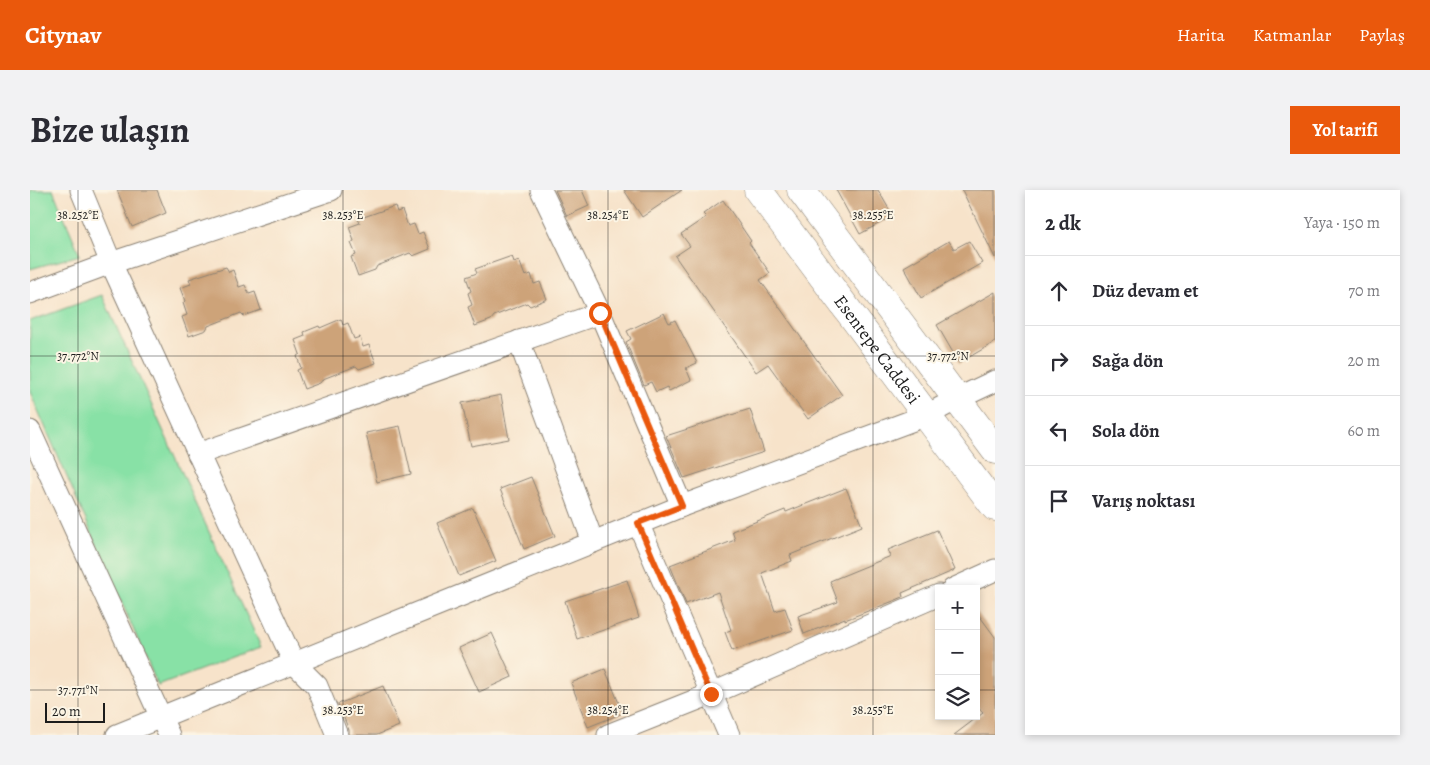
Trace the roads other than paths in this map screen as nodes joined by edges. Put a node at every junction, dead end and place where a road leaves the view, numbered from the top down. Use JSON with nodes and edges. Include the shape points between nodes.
{"nodes":[{"id":1,"x":82,"y":190,"type":"edge"},
{"id":2,"x":541,"y":190,"type":"edge"},
{"id":3,"x":758,"y":190,"type":"edge"},
{"id":4,"x":801,"y":190,"type":"edge"},
{"id":5,"x":325,"y":191,"type":"edge"},
{"id":6,"x":112,"y":263,"type":"junction"},
{"id":7,"x":30,"y":293,"type":"edge"},
{"id":8,"x":600,"y":313,"type":"junction"},
{"id":9,"x":519,"y":342,"type":"junction"},
{"id":10,"x":995,"y":381,"type":"edge"},
{"id":11,"x":957,"y":398,"type":"junction"},
{"id":12,"x":926,"y":415,"type":"junction"},
{"id":13,"x":30,"y":431,"type":"edge"},
{"id":14,"x":995,"y":450,"type":"edge"},
{"id":15,"x":198,"y":454,"type":"junction"},
{"id":16,"x":682,"y":506,"type":"junction"},
{"id":17,"x":995,"y":508,"type":"edge"},
{"id":18,"x":638,"y":523,"type":"junction"},
{"id":19,"x":593,"y":542,"type":"junction"},
{"id":20,"x":995,"y":570,"type":"edge"},
{"id":21,"x":962,"y":585,"type":"edge"},
{"id":22,"x":935,"y":597,"type":"edge"},
{"id":23,"x":294,"y":663,"type":"junction"},
{"id":24,"x":711,"y":694,"type":"junction"},
{"id":25,"x":164,"y":726,"type":"edge"},
{"id":26,"x":117,"y":735,"type":"edge"},
{"id":27,"x":337,"y":735,"type":"edge"},
{"id":28,"x":608,"y":735,"type":"edge"},
{"id":29,"x":729,"y":735,"type":"edge"}],
"edges":[{"from":1,"to":6,"type":"street"},
{"from":2,"to":8,"type":"street"},
{"from":3,"to":12,"type":"main road","name":"Esentepe Caddesi"},
{"from":4,"to":11,"type":"main road","name":"Esentepe Caddesi"},
{"from":5,"to":6,"type":"street"},
{"from":6,"to":7,"type":"street"},
{"from":6,"to":15,"type":"street"},
{"from":8,"to":9,"type":"street"},
{"from":8,"to":16,"type":"street"},
{"from":9,"to":15,"type":"street"},
{"from":9,"to":19,"type":"street"},
{"from":10,"to":11,"type":"street"},
{"from":11,"to":12,"type":"street"},
{"from":11,"to":14,"type":"main road","name":"Esentepe Caddesi"},
{"from":12,"to":16,"type":"street"},
{"from":12,"to":17,"type":"main road","name":"Esentepe Caddesi"},
{"from":13,"to":25,"type":"street"},
{"from":15,"to":23,"type":"street"},
{"from":16,"to":18,"type":"street"},
{"from":18,"to":19,"type":"street"},
{"from":18,"to":24,"type":"street"},
{"from":19,"to":23,"type":"street"},
{"from":20,"to":21,"type":"street"},
{"from":22,"to":24,"type":"street"},
{"from":23,"to":25,"type":"street"},
{"from":23,"to":27,"type":"street","via":[[317,686]]},
{"from":24,"to":28,"type":"street"},
{"from":24,"to":29,"type":"street"},
{"from":25,"to":26,"type":"street"}]}
